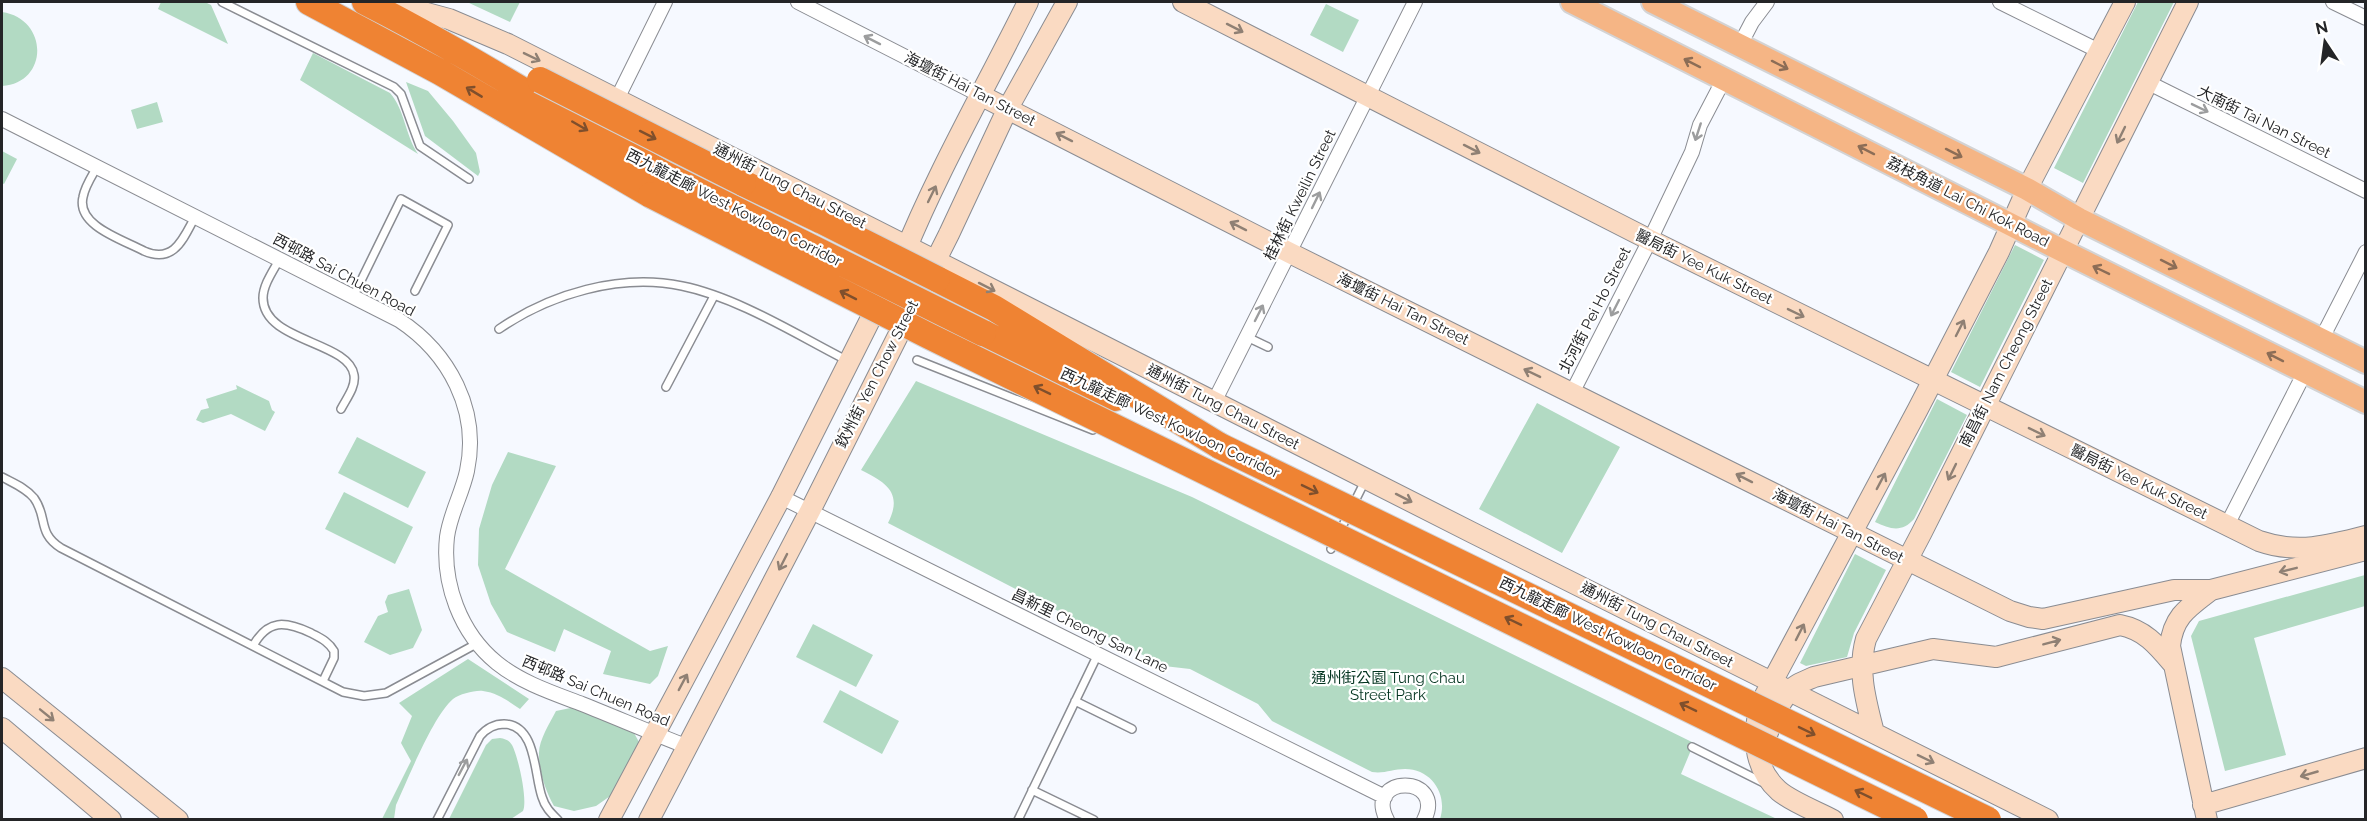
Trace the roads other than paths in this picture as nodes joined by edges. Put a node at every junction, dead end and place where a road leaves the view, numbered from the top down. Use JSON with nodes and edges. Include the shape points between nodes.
{"nodes":[{"id":1,"x":222,"y":2,"type":"edge"},
{"id":2,"x":309,"y":2,"type":"edge"},
{"id":3,"x":366,"y":2,"type":"edge"},
{"id":4,"x":664,"y":2,"type":"edge"},
{"id":5,"x":798,"y":2,"type":"edge"},
{"id":6,"x":1028,"y":2,"type":"edge"},
{"id":7,"x":1066,"y":2,"type":"edge"},
{"id":8,"x":1183,"y":2,"type":"edge"},
{"id":9,"x":1415,"y":2,"type":"edge"},
{"id":10,"x":1572,"y":2,"type":"edge"},
{"id":11,"x":1653,"y":2,"type":"edge"},
{"id":12,"x":1767,"y":2,"type":"edge"},
{"id":13,"x":2000,"y":2,"type":"edge"},
{"id":14,"x":2125,"y":2,"type":"edge"},
{"id":15,"x":2188,"y":2,"type":"edge"},
{"id":16,"x":2333,"y":2,"type":"edge"},
{"id":17,"x":2366,"y":18,"type":"edge"},
{"id":18,"x":412,"y":34,"type":"edge"},
{"id":19,"x":1740,"y":45,"type":"junction"},
{"id":20,"x":2099,"y":51,"type":"junction"},
{"id":21,"x":1724,"y":79,"type":"junction"},
{"id":22,"x":2147,"y":82,"type":"junction"},
{"id":23,"x":980,"y":95,"type":"junction"},
{"id":24,"x":1368,"y":95,"type":"junction"},
{"id":25,"x":617,"y":99,"type":"junction"},
{"id":26,"x":1007,"y":110,"type":"junction"},
{"id":27,"x":2,"y":119,"type":"edge"},
{"id":28,"x":690,"y":135,"type":"junction"},
{"id":29,"x":676,"y":160,"type":"dead end"},
{"id":30,"x":97,"y":167,"type":"junction"},
{"id":31,"x":469,"y":179,"type":"dead end"},
{"id":32,"x":2027,"y":189,"type":"junction"},
{"id":33,"x":2366,"y":191,"type":"edge"},
{"id":34,"x":195,"y":217,"type":"junction"},
{"id":35,"x":2079,"y":219,"type":"junction"},
{"id":36,"x":2012,"y":224,"type":"junction"},
{"id":37,"x":1650,"y":240,"type":"junction"},
{"id":38,"x":907,"y":246,"type":"junction"},
{"id":39,"x":2063,"y":251,"type":"junction"},
{"id":40,"x":2366,"y":252,"type":"edge"},
{"id":41,"x":1290,"y":253,"type":"junction"},
{"id":42,"x":279,"y":260,"type":"junction"},
{"id":43,"x":935,"y":260,"type":"junction"},
{"id":44,"x":415,"y":291,"type":"dead end"},
{"id":45,"x":714,"y":296,"type":"junction"},
{"id":46,"x":353,"y":297,"type":"junction"},
{"id":47,"x":499,"y":329,"type":"dead end"},
{"id":48,"x":1247,"y":337,"type":"junction"},
{"id":49,"x":2321,"y":340,"type":"junction"},
{"id":50,"x":1268,"y":347,"type":"dead end"},
{"id":51,"x":916,"y":360,"type":"dead end"},
{"id":52,"x":848,"y":361,"type":"junction"},
{"id":53,"x":2366,"y":362,"type":"edge"},
{"id":54,"x":2305,"y":372,"type":"junction"},
{"id":55,"x":1933,"y":380,"type":"junction"},
{"id":56,"x":666,"y":387,"type":"dead end"},
{"id":57,"x":1572,"y":393,"type":"junction"},
{"id":58,"x":1214,"y":402,"type":"junction"},
{"id":59,"x":2366,"y":402,"type":"edge"},
{"id":60,"x":1984,"y":406,"type":"junction"},
{"id":61,"x":341,"y":409,"type":"dead end"},
{"id":62,"x":1100,"y":433,"type":"dead end"},
{"id":63,"x":1122,"y":440,"type":"dead end"},
{"id":64,"x":1220,"y":446,"type":"junction"},
{"id":65,"x":1208,"y":471,"type":"junction"},
{"id":66,"x":2,"y":477,"type":"edge"},
{"id":67,"x":1366,"y":479,"type":"junction"},
{"id":68,"x":781,"y":497,"type":"junction"},
{"id":69,"x":810,"y":511,"type":"junction"},
{"id":70,"x":2228,"y":525,"type":"junction"},
{"id":71,"x":1853,"y":532,"type":"junction"},
{"id":72,"x":2366,"y":536,"type":"edge"},
{"id":73,"x":1331,"y":549,"type":"dead end"},
{"id":74,"x":2366,"y":550,"type":"edge"},
{"id":75,"x":1905,"y":560,"type":"junction"},
{"id":76,"x":2211,"y":590,"type":"junction"},
{"id":77,"x":478,"y":644,"type":"junction"},
{"id":78,"x":253,"y":646,"type":"junction"},
{"id":79,"x":1098,"y":654,"type":"junction"},
{"id":80,"x":2173,"y":664,"type":"junction"},
{"id":81,"x":1861,"y":667,"type":"junction"},
{"id":82,"x":2,"y":678,"type":"edge"},
{"id":83,"x":322,"y":681,"type":"junction"},
{"id":84,"x":1780,"y":688,"type":"junction"},
{"id":85,"x":1075,"y":701,"type":"junction"},
{"id":86,"x":2,"y":728,"type":"edge"},
{"id":87,"x":1132,"y":729,"type":"dead end"},
{"id":88,"x":1874,"y":733,"type":"junction"},
{"id":89,"x":655,"y":734,"type":"junction"},
{"id":90,"x":688,"y":747,"type":"junction"},
{"id":91,"x":1692,"y":747,"type":"dead end"},
{"id":92,"x":2366,"y":758,"type":"edge"},
{"id":93,"x":1032,"y":790,"type":"junction"},
{"id":94,"x":1779,"y":791,"type":"junction"},
{"id":95,"x":1385,"y":797,"type":"junction"},
{"id":96,"x":2205,"y":812,"type":"edge"},
{"id":97,"x":111,"y":819,"type":"edge"},
{"id":98,"x":178,"y":819,"type":"edge"},
{"id":99,"x":437,"y":819,"type":"edge"},
{"id":100,"x":558,"y":819,"type":"edge"},
{"id":101,"x":609,"y":819,"type":"edge"},
{"id":102,"x":649,"y":819,"type":"edge"},
{"id":103,"x":1018,"y":819,"type":"edge"},
{"id":104,"x":1094,"y":819,"type":"edge"},
{"id":105,"x":1387,"y":819,"type":"edge"},
{"id":106,"x":1424,"y":819,"type":"edge"},
{"id":107,"x":1833,"y":819,"type":"edge"},
{"id":108,"x":1915,"y":819,"type":"edge"},
{"id":109,"x":1988,"y":819,"type":"edge"},
{"id":110,"x":2048,"y":819,"type":"edge"}],
"edges":[{"from":1,"to":31,"type":"lane","via":[[393,87],[401,94],[420,146]]},
{"from":2,"to":18,"type":"highway","name":"西九龍走廊 West Kowloon Corridor"},
{"from":3,"to":18,"type":"highway","name":"西九龍走廊 West Kowloon Corridor"},
{"from":4,"to":25,"type":"street"},
{"from":23,"to":5,"type":"street","name":"海壇街 Hai Tan Street","one_way":true},
{"from":6,"to":23,"type":"main road","name":"欽州街 Yen Chow Street"},
{"from":7,"to":26,"type":"main road","name":"欽州街 Yen Chow Street"},
{"from":8,"to":24,"type":"main road","name":"醫局街 Yee Kuk Street","one_way":true},
{"from":9,"to":24,"type":"street","name":"桂林街 Kweilin Street"},
{"from":21,"to":10,"type":"main road","name":"荔枝角道 Lai Chi Kok Road","one_way":true},
{"from":11,"to":19,"type":"main road"},
{"from":12,"to":19,"type":"street"},
{"from":13,"to":20,"type":"street"},
{"from":14,"to":20,"type":"main road"},
{"from":15,"to":22,"type":"main road","name":"南昌街 Nam Cheong Street"},
{"from":16,"to":17,"type":"street"},
{"from":18,"to":25,"type":"main road","name":"通州街 Tung Chau Street","one_way":true,"via":[[449,19]]},
{"from":18,"to":64,"type":"highway","name":"西九龍走廊 West Kowloon Corridor","one_way":true,"bridge":true,"via":[[717,201]]},
{"from":18,"to":64,"type":"highway","one_way":true,"bridge":true,"via":[[442,32],[994,308]]},
{"from":65,"to":18,"type":"highway","name":"西九龍走廊 West Kowloon Corridor","one_way":true,"bridge":true,"via":[[706,224],[594,164]]},
{"from":19,"to":32,"type":"main road","one_way":true},
{"from":20,"to":32,"type":"main road"},
{"from":36,"to":21,"type":"main road","name":"荔枝角道 Lai Chi Kok Road","one_way":true},
{"from":21,"to":37,"type":"street","name":"北河街 Pei Ho Street","one_way":true,"via":[[1700,124],[1692,152]]},
{"from":22,"to":33,"type":"street","name":"大南街 Tai Nan Street","one_way":true},
{"from":22,"to":35,"type":"main road","name":"南昌街 Nam Cheong Street","one_way":true},
{"from":23,"to":26,"type":"main road","name":"海壇街 Hai Tan Street"},
{"from":38,"to":23,"type":"main road","name":"欽州街 Yen Chow Street","one_way":true},
{"from":24,"to":37,"type":"main road","name":"醫局街 Yee Kuk Street","one_way":true},
{"from":41,"to":24,"type":"street","name":"桂林街 Kweilin Street","one_way":true},
{"from":25,"to":28,"type":"main road","name":"通州街 Tung Chau Street"},
{"from":41,"to":26,"type":"main road","name":"海壇街 Hai Tan Street","one_way":true},
{"from":26,"to":43,"type":"main road","name":"欽州街 Yen Chow Street"},
{"from":27,"to":30,"type":"street","name":"西邨路 Sai Chuen Road"},
{"from":28,"to":29,"type":"lane"},
{"from":28,"to":38,"type":"main road","name":"通州街 Tung Chau Street"},
{"from":30,"to":34,"type":"street","name":"西邨路 Sai Chuen Road"},
{"from":30,"to":34,"type":"lane","via":[[82,196],[85,216],[92,224],[126,242],[162,255],[179,245]]},
{"from":32,"to":35,"type":"main road"},
{"from":32,"to":36,"type":"main road"},
{"from":34,"to":42,"type":"street","name":"西邨路 Sai Chuen Road"},
{"from":35,"to":39,"type":"main road","name":"南昌街 Nam Cheong Street"},
{"from":35,"to":49,"type":"main road","one_way":true},
{"from":36,"to":39,"type":"main road","name":"荔枝角道 Lai Chi Kok Road"},
{"from":55,"to":36,"type":"main road","one_way":true},
{"from":37,"to":55,"type":"main road","name":"醫局街 Yee Kuk Street","one_way":true},
{"from":37,"to":57,"type":"street","name":"北河街 Pei Ho Street","one_way":true},
{"from":38,"to":43,"type":"main road","name":"通州街 Tung Chau Street"},
{"from":38,"to":52,"type":"main road","name":"欽州街 Yen Chow Street"},
{"from":54,"to":39,"type":"main road","name":"荔枝角道 Lai Chi Kok Road","one_way":true},
{"from":39,"to":60,"type":"main road","name":"南昌街 Nam Cheong Street"},
{"from":40,"to":49,"type":"street"},
{"from":48,"to":41,"type":"street","name":"桂林街 Kweilin Street","one_way":true},
{"from":57,"to":41,"type":"main road","name":"海壇街 Hai Tan Street","one_way":true},
{"from":42,"to":46,"type":"street","name":"西邨路 Sai Chuen Road"},
{"from":42,"to":61,"type":"lane","via":[[265,289],[265,308],[276,324],[347,361],[354,384]]},
{"from":43,"to":58,"type":"main road","name":"通州街 Tung Chau Street","one_way":true},
{"from":43,"to":69,"type":"main road","name":"欽州街 Yen Chow Street"},
{"from":44,"to":46,"type":"lane","via":[[448,225],[401,199]]},
{"from":45,"to":47,"type":"lane","via":[[681,285],[643,282],[597,287],[559,299]]},
{"from":45,"to":52,"type":"lane"},
{"from":45,"to":56,"type":"lane"},
{"from":46,"to":77,"type":"street","name":"西邨路 Sai Chuen Road","via":[[399,320],[426,341],[449,368],[463,400],[470,453],[450,521],[447,566],[454,602]]},
{"from":48,"to":50,"type":"lane"},
{"from":48,"to":58,"type":"street","name":"桂林街 Kweilin Street"},
{"from":49,"to":53,"type":"main road"},
{"from":51,"to":62,"type":"lane"},
{"from":52,"to":68,"type":"main road","name":"欽州街 Yen Chow Street"},
{"from":54,"to":59,"type":"main road","name":"荔枝角道 Lai Chi Kok Road"},
{"from":54,"to":70,"type":"street"},
{"from":55,"to":60,"type":"main road","name":"醫局街 Yee Kuk Street"},
{"from":71,"to":55,"type":"main road","one_way":true},
{"from":71,"to":57,"type":"main road","name":"海壇街 Hai Tan Street","one_way":true},
{"from":58,"to":67,"type":"main road","name":"通州街 Tung Chau Street"},
{"from":60,"to":70,"type":"main road","name":"醫局街 Yee Kuk Street","one_way":true},
{"from":60,"to":75,"type":"main road","name":"南昌街 Nam Cheong Street","one_way":true},
{"from":63,"to":65,"type":"lane","bridge":true},
{"from":64,"to":109,"type":"highway","name":"西九龍走廊 West Kowloon Corridor","one_way":true,"bridge":true},
{"from":108,"to":65,"type":"highway","name":"西九龍走廊 West Kowloon Corridor","one_way":true,"bridge":true},
{"from":66,"to":78,"type":"lane","via":[[33,497],[43,528],[54,544]]},
{"from":67,"to":73,"type":"lane"},
{"from":67,"to":84,"type":"main road","name":"通州街 Tung Chau Street","one_way":true},
{"from":68,"to":69,"type":"street","name":"昌新里 Cheong San Lane"},
{"from":89,"to":68,"type":"main road","name":"欽州街 Yen Chow Street","one_way":true},
{"from":69,"to":79,"type":"street","name":"昌新里 Cheong San Lane"},
{"from":69,"to":90,"type":"main road","name":"欽州街 Yen Chow Street","one_way":true},
{"from":70,"to":72,"type":"main road","name":"醫局街 Yee Kuk Street","via":[[2271,545],[2299,549]]},
{"from":71,"to":75,"type":"main road","name":"海壇街 Hai Tan Street"},
{"from":84,"to":71,"type":"main road","one_way":true},
{"from":74,"to":76,"type":"main road","one_way":true},
{"from":75,"to":76,"type":"main road","name":"海壇街 Hai Tan Street","via":[[2010,611],[2043,619],[2174,590]]},
{"from":75,"to":81,"type":"main road","name":"南昌街 Nam Cheong Street","via":[[1866,639]]},
{"from":76,"to":80,"type":"main road","via":[[2188,608],[2174,626],[2170,646]]},
{"from":77,"to":83,"type":"lane","via":[[375,696],[353,695]]},
{"from":77,"to":89,"type":"street","name":"西邨路 Sai Chuen Road","via":[[525,681]]},
{"from":78,"to":83,"type":"lane"},
{"from":78,"to":83,"type":"lane","via":[[268,628],[280,624],[294,625],[324,640],[334,651],[334,658]]},
{"from":79,"to":85,"type":"lane"},
{"from":79,"to":95,"type":"street","name":"昌新里 Cheong San Lane"},
{"from":81,"to":80,"type":"main road","one_way":true,"via":[[1933,648],[1996,657],[2120,625],[2151,638]]},
{"from":80,"to":96,"type":"main road"},
{"from":81,"to":84,"type":"main road"},
{"from":81,"to":88,"type":"main road","name":"南昌街 Nam Cheong Street"},
{"from":82,"to":98,"type":"main road","one_way":true},
{"from":84,"to":88,"type":"main road","name":"通州街 Tung Chau Street"},
{"from":84,"to":94,"type":"main road","via":[[1780,707],[1758,758]]},
{"from":85,"to":87,"type":"lane"},
{"from":85,"to":93,"type":"lane"},
{"from":86,"to":97,"type":"main road"},
{"from":88,"to":110,"type":"main road","name":"通州街 Tung Chau Street","one_way":true},
{"from":89,"to":90,"type":"street","name":"西邨路 Sai Chuen Road"},
{"from":89,"to":101,"type":"main road","name":"欽州街 Yen Chow Street"},
{"from":90,"to":102,"type":"main road","name":"欽州街 Yen Chow Street"},
{"from":91,"to":94,"type":"lane"},
{"from":92,"to":96,"type":"main road","one_way":true},
{"from":93,"to":103,"type":"lane"},
{"from":93,"to":104,"type":"lane"},
{"from":94,"to":107,"type":"main road"},
{"from":95,"to":105,"type":"street","via":[[1383,812]]},
{"from":95,"to":106,"type":"street","via":[[1395,786],[1417,787],[1426,799]]},
{"from":99,"to":100,"type":"lane","one_way":true,"via":[[480,736],[490,727],[503,724],[517,728],[528,739],[541,796]]}]}
